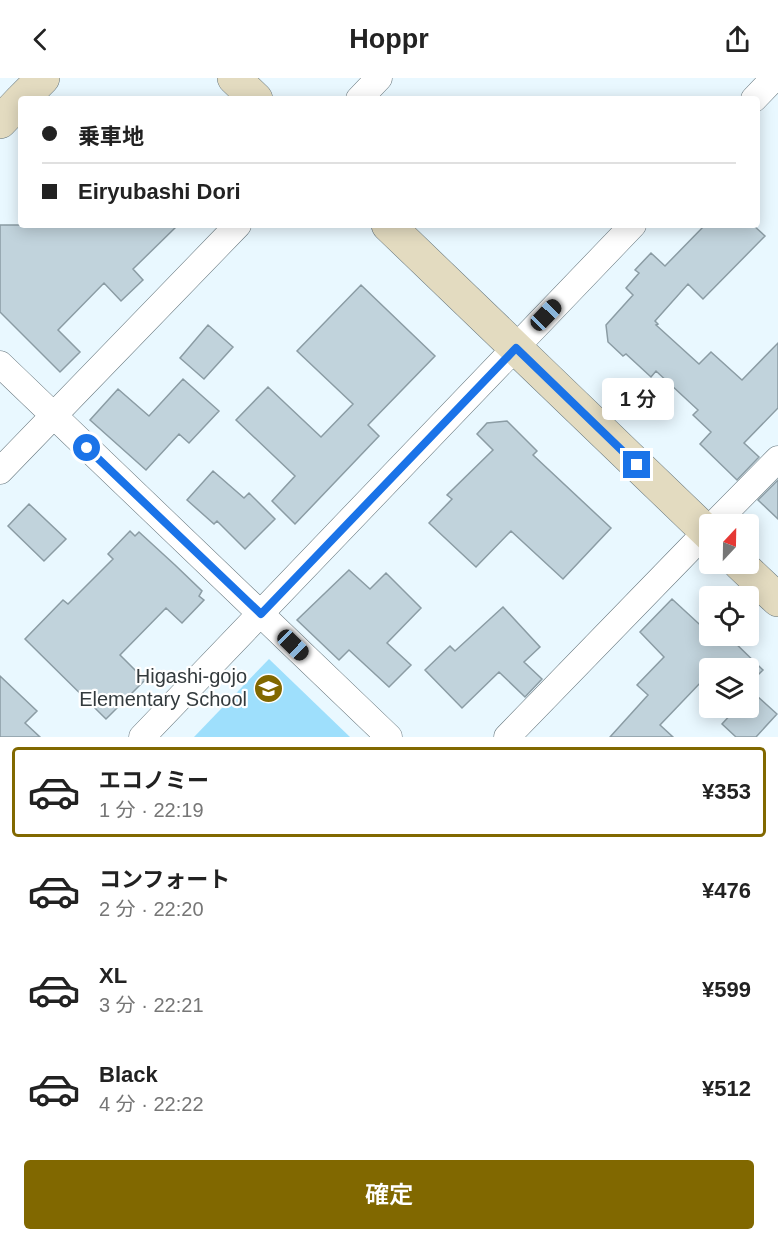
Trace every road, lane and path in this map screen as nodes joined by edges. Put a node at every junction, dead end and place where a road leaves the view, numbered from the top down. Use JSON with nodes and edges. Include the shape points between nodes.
{"nodes":[{"id":1,"x":43,"y":78,"type":"edge"},
{"id":2,"x":234,"y":78,"type":"edge"},
{"id":3,"x":379,"y":78,"type":"edge"},
{"id":4,"x":774,"y":78,"type":"edge"},
{"id":5,"x":26,"y":96,"type":"edge"},
{"id":6,"x":253,"y":96,"type":"edge"},
{"id":7,"x":362,"y":96,"type":"edge"},
{"id":8,"x":757,"y":96,"type":"edge"},
{"id":9,"x":18,"y":104,"type":"edge"},
{"id":10,"x":0,"y":122,"type":"edge"},
{"id":11,"x":235,"y":228,"type":"edge"},
{"id":12,"x":391,"y":228,"type":"edge"},
{"id":13,"x":630,"y":228,"type":"edge"},
{"id":14,"x":516,"y":348,"type":"junction"},
{"id":15,"x":0,"y":364,"type":"edge"},
{"id":16,"x":53,"y":416,"type":"junction"},
{"id":17,"x":778,"y":459,"type":"edge"},
{"id":18,"x":0,"y":471,"type":"edge"},
{"id":19,"x":725,"y":514,"type":"edge"},
{"id":20,"x":699,"y":521,"type":"edge"},
{"id":21,"x":699,"y":540,"type":"edge"},
{"id":22,"x":751,"y":574,"type":"edge"},
{"id":23,"x":778,"y":600,"type":"edge"},
{"id":24,"x":261,"y":614,"type":"junction"},
{"id":25,"x":142,"y":737,"type":"edge"},
{"id":26,"x":389,"y":737,"type":"edge"},
{"id":27,"x":507,"y":737,"type":"edge"}],
"edges":[{"from":1,"to":5,"type":"main road"},
{"from":2,"to":6,"type":"main road"},
{"from":3,"to":7,"type":"street"},
{"from":4,"to":8,"type":"street"},
{"from":9,"to":10,"type":"main road"},
{"from":11,"to":16,"type":"street"},
{"from":12,"to":14,"type":"main road"},
{"from":13,"to":14,"type":"street"},
{"from":14,"to":20,"type":"main road"},
{"from":14,"to":24,"type":"street"},
{"from":15,"to":16,"type":"street"},
{"from":16,"to":18,"type":"street"},
{"from":16,"to":24,"type":"street"},
{"from":17,"to":19,"type":"street"},
{"from":21,"to":27,"type":"street"},
{"from":22,"to":23,"type":"main road"},
{"from":24,"to":25,"type":"street"},
{"from":24,"to":26,"type":"street"}]}
